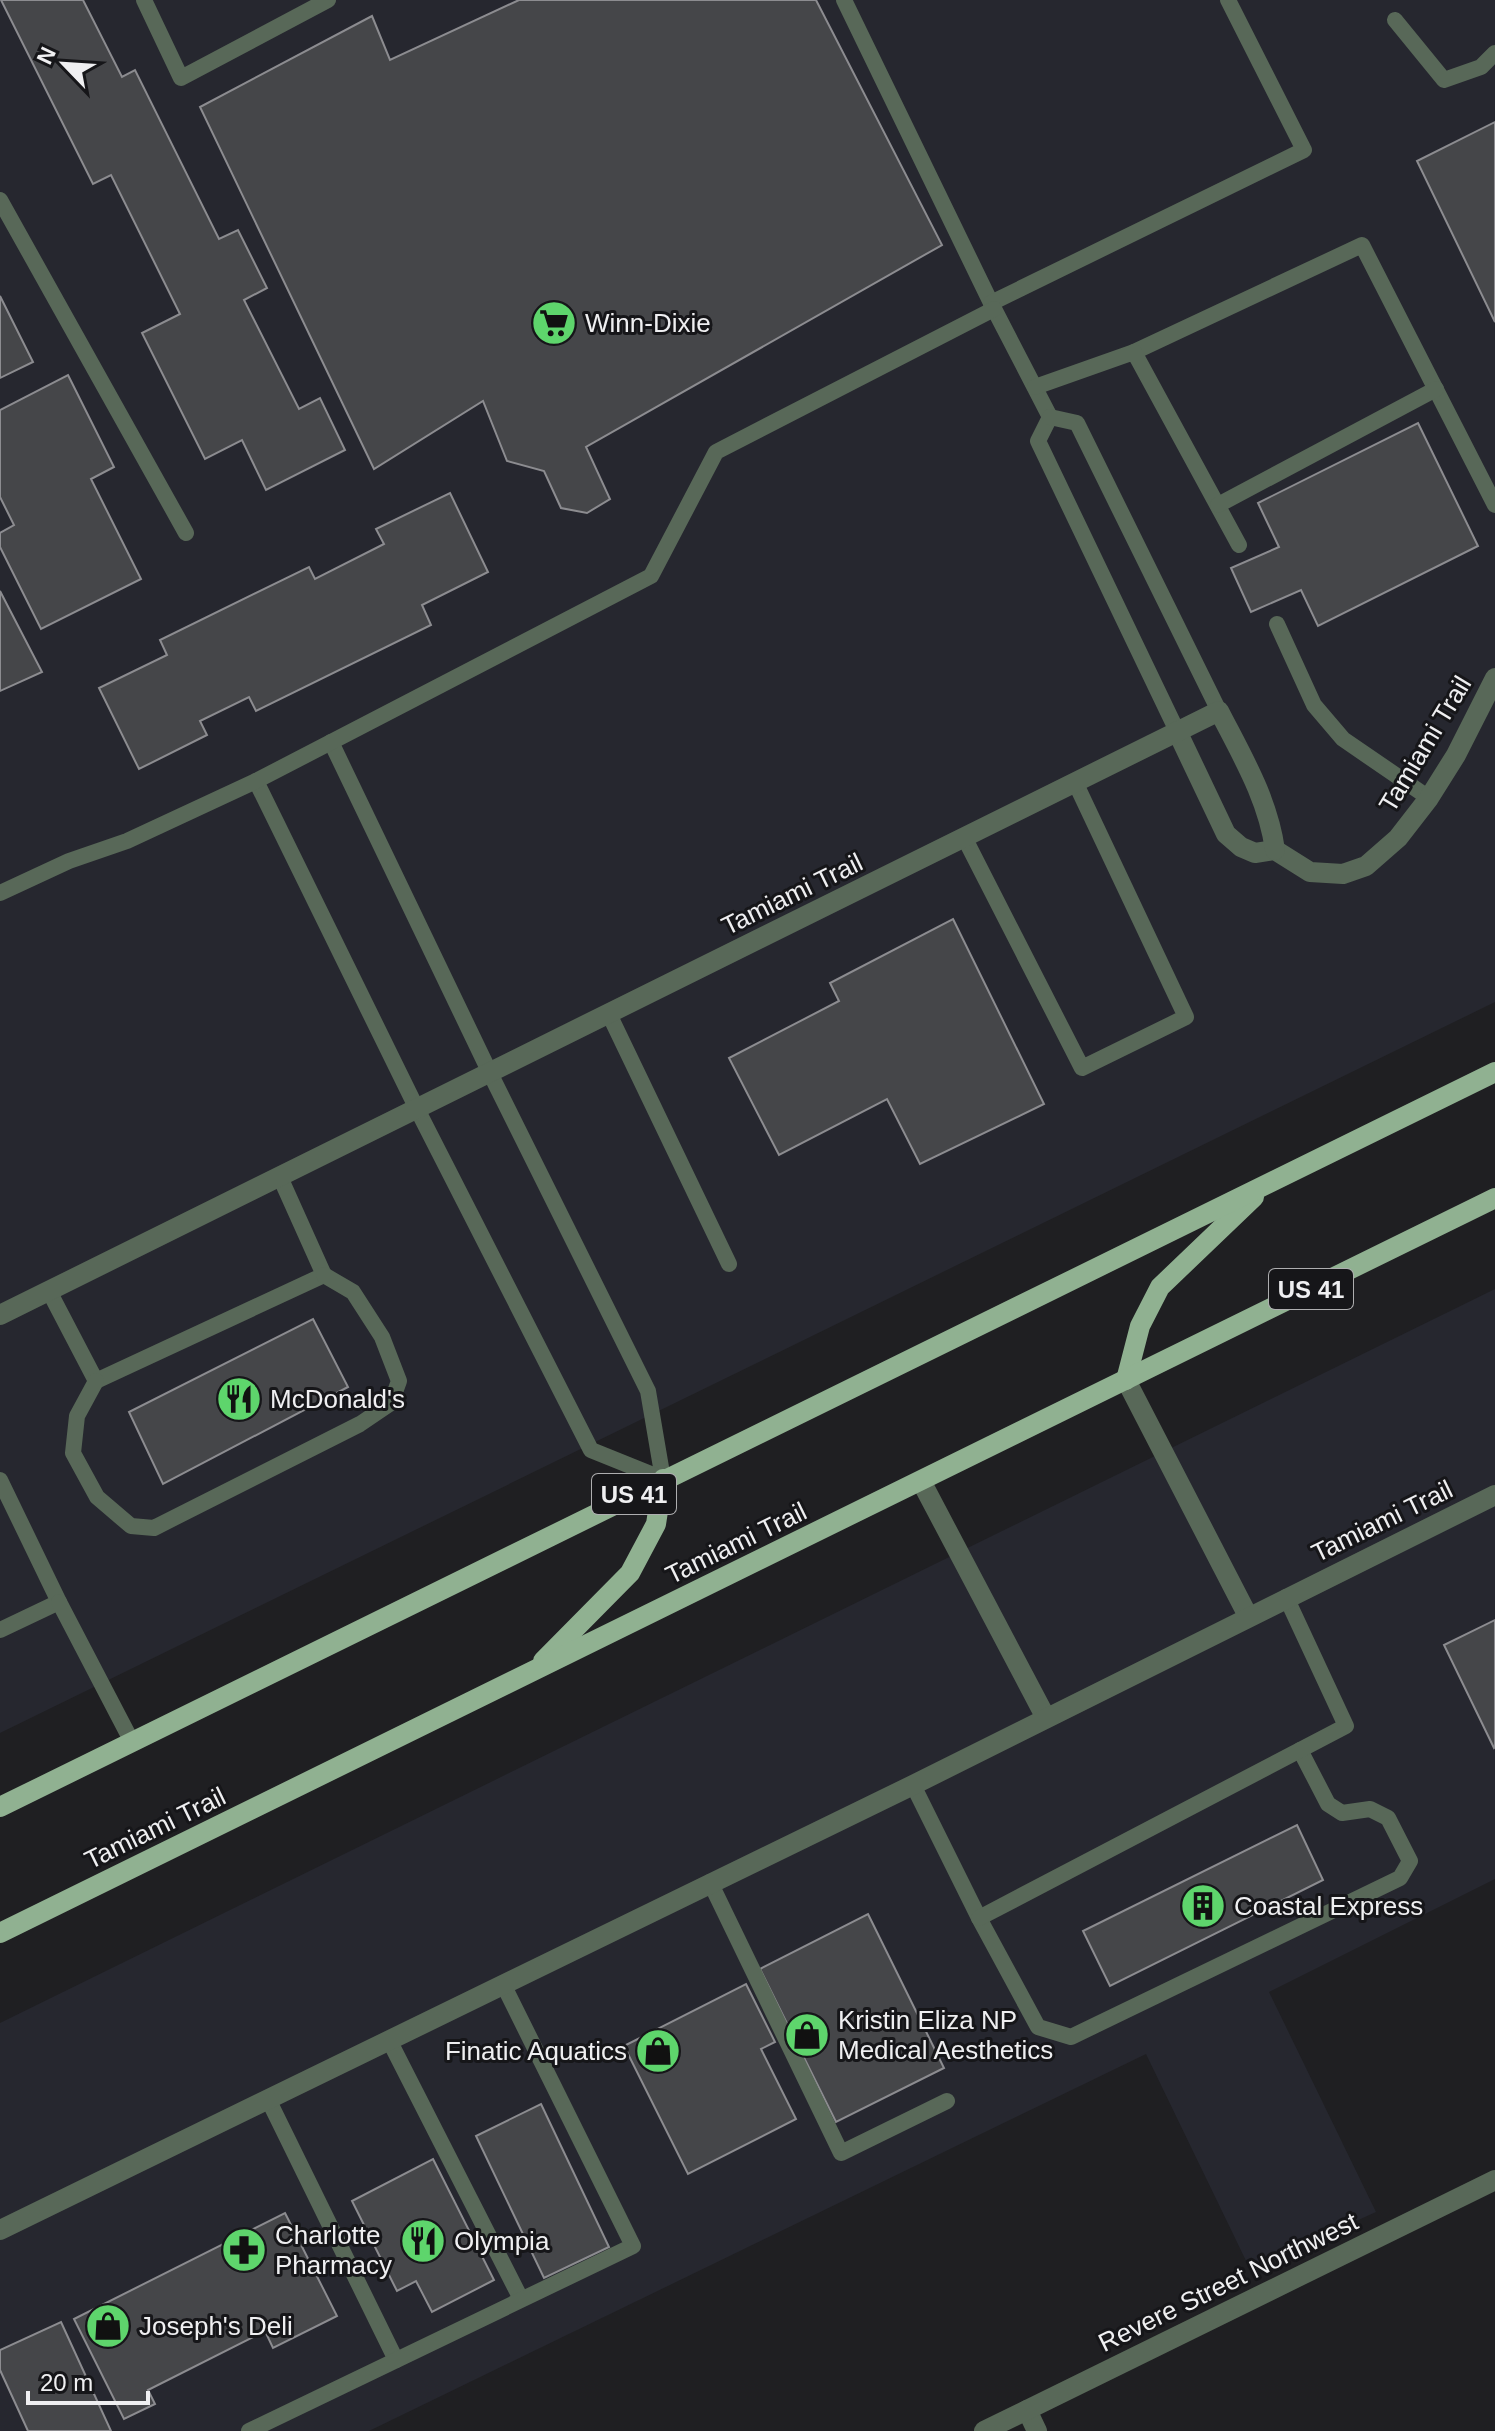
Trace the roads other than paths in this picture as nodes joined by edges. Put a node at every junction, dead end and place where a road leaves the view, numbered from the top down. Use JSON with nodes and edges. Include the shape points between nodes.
{"nodes":[{"id":1,"x":144,"y":0,"type":"edge"},
{"id":2,"x":328,"y":0,"type":"edge"},
{"id":3,"x":844,"y":0,"type":"edge"},
{"id":4,"x":1228,"y":0,"type":"edge"},
{"id":5,"x":1395,"y":20,"type":"dead end"},
{"id":6,"x":1495,"y":53,"type":"edge"},
{"id":7,"x":0,"y":200,"type":"edge"},
{"id":8,"x":992,"y":306,"type":"junction"},
{"id":9,"x":1134,"y":352,"type":"junction"},
{"id":10,"x":1035,"y":387,"type":"junction"},
{"id":11,"x":1436,"y":389,"type":"junction"},
{"id":12,"x":1050,"y":417,"type":"junction"},
{"id":13,"x":1218,"y":505,"type":"junction"},
{"id":14,"x":1495,"y":505,"type":"edge"},
{"id":15,"x":186,"y":533,"type":"dead end"},
{"id":16,"x":1239,"y":545,"type":"dead end"},
{"id":17,"x":1277,"y":624,"type":"dead end"},
{"id":18,"x":1495,"y":678,"type":"edge"},
{"id":19,"x":1219,"y":711,"type":"junction"},
{"id":20,"x":1177,"y":731,"type":"junction"},
{"id":21,"x":331,"y":742,"type":"junction"},
{"id":22,"x":256,"y":781,"type":"junction"},
{"id":23,"x":1075,"y":782,"type":"junction"},
{"id":24,"x":1429,"y":798,"type":"junction"},
{"id":25,"x":964,"y":837,"type":"junction"},
{"id":26,"x":1275,"y":850,"type":"junction"},
{"id":27,"x":0,"y":893,"type":"edge"},
{"id":28,"x":609,"y":1014,"type":"junction"},
{"id":29,"x":1495,"y":1072,"type":"edge"},
{"id":30,"x":490,"y":1073,"type":"junction"},
{"id":31,"x":417,"y":1109,"type":"junction"},
{"id":32,"x":280,"y":1177,"type":"junction"},
{"id":33,"x":1268,"y":1183,"type":"junction"},
{"id":34,"x":1495,"y":1198,"type":"edge"},
{"id":35,"x":729,"y":1264,"type":"dead end"},
{"id":36,"x":324,"y":1275,"type":"junction"},
{"id":37,"x":49,"y":1291,"type":"junction"},
{"id":38,"x":0,"y":1315,"type":"edge"},
{"id":39,"x":1126,"y":1380,"type":"junction"},
{"id":40,"x":96,"y":1381,"type":"junction"},
{"id":41,"x":663,"y":1479,"type":"junction"},
{"id":42,"x":0,"y":1480,"type":"edge"},
{"id":43,"x":921,"y":1481,"type":"junction"},
{"id":44,"x":1495,"y":1495,"type":"edge"},
{"id":45,"x":1286,"y":1597,"type":"junction"},
{"id":46,"x":59,"y":1602,"type":"junction"},
{"id":47,"x":1248,"y":1616,"type":"junction"},
{"id":48,"x":0,"y":1630,"type":"edge"},
{"id":49,"x":532,"y":1672,"type":"junction"},
{"id":50,"x":1046,"y":1718,"type":"junction"},
{"id":51,"x":132,"y":1742,"type":"junction"},
{"id":52,"x":1300,"y":1750,"type":"junction"},
{"id":53,"x":913,"y":1785,"type":"junction"},
{"id":54,"x":0,"y":1807,"type":"edge"},
{"id":55,"x":710,"y":1882,"type":"junction"},
{"id":56,"x":979,"y":1918,"type":"junction"},
{"id":57,"x":0,"y":1933,"type":"edge"},
{"id":58,"x":503,"y":1984,"type":"junction"},
{"id":59,"x":389,"y":2040,"type":"junction"},
{"id":60,"x":268,"y":2099,"type":"junction"},
{"id":61,"x":947,"y":2101,"type":"dead end"},
{"id":62,"x":1495,"y":2180,"type":"edge"},
{"id":63,"x":0,"y":2230,"type":"edge"},
{"id":64,"x":521,"y":2299,"type":"junction"},
{"id":65,"x":396,"y":2360,"type":"junction"},
{"id":66,"x":1027,"y":2410,"type":"junction"},
{"id":67,"x":249,"y":2431,"type":"edge"},
{"id":68,"x":984,"y":2431,"type":"edge"},
{"id":69,"x":1037,"y":2431,"type":"edge"}],
"edges":[{"from":1,"to":2,"type":"lane","via":[[181,78]]},
{"from":3,"to":8,"type":"lane"},
{"from":4,"to":8,"type":"lane","via":[[1304,150]]},
{"from":5,"to":6,"type":"lane","via":[[1444,80],[1481,67]]},
{"from":7,"to":15,"type":"lane"},
{"from":8,"to":10,"type":"lane"},
{"from":8,"to":21,"type":"lane","via":[[716,452],[651,576]]},
{"from":9,"to":10,"type":"lane"},
{"from":9,"to":11,"type":"lane","via":[[1362,245]]},
{"from":9,"to":13,"type":"lane"},
{"from":10,"to":12,"type":"lane"},
{"from":11,"to":13,"type":"lane"},
{"from":11,"to":14,"type":"lane"},
{"from":12,"to":19,"type":"lane","via":[[1077,423]]},
{"from":12,"to":20,"type":"lane","via":[[1038,441]]},
{"from":13,"to":16,"type":"lane"},
{"from":17,"to":24,"type":"lane","via":[[1314,705],[1343,739]]},
{"from":18,"to":24,"type":"street","name":"Tamiami Trail"},
{"from":19,"to":20,"type":"street","name":"Tamiami Trail"},
{"from":19,"to":26,"type":"street","via":[[1262,797]]},
{"from":20,"to":23,"type":"street","name":"Tamiami Trail"},
{"from":20,"to":26,"type":"street","name":"Tamiami Trail","via":[[1226,834],[1255,853]]},
{"from":21,"to":22,"type":"lane"},
{"from":21,"to":30,"type":"lane"},
{"from":22,"to":27,"type":"lane"},
{"from":22,"to":31,"type":"lane"},
{"from":23,"to":25,"type":"street","name":"Tamiami Trail"},
{"from":23,"to":25,"type":"lane","via":[[1186,1017],[1082,1068]]},
{"from":24,"to":26,"type":"street","name":"Tamiami Trail","via":[[1377,857],[1343,874],[1310,872]]},
{"from":25,"to":28,"type":"street","name":"Tamiami Trail"},
{"from":28,"to":30,"type":"street","name":"Tamiami Trail"},
{"from":28,"to":35,"type":"lane"},
{"from":29,"to":33,"type":"main road","number":"US 41"},
{"from":30,"to":31,"type":"street","name":"Tamiami Trail"},
{"from":30,"to":41,"type":"lane","via":[[648,1391]]},
{"from":31,"to":32,"type":"street","name":"Tamiami Trail"},
{"from":31,"to":41,"type":"lane","via":[[591,1450]]},
{"from":32,"to":36,"type":"lane"},
{"from":32,"to":37,"type":"street","name":"Tamiami Trail"},
{"from":33,"to":39,"type":"main road","via":[[1160,1287],[1140,1326]]},
{"from":33,"to":41,"type":"main road","number":"US 41"},
{"from":34,"to":39,"type":"main road","name":"Tamiami Trail","number":"US 41"},
{"from":36,"to":40,"type":"lane"},
{"from":36,"to":40,"type":"lane","via":[[353,1292],[382,1337],[399,1381],[391,1403],[360,1424],[154,1528],[131,1526],[97,1497],[73,1453],[77,1416]]},
{"from":37,"to":38,"type":"street","name":"Tamiami Trail"},
{"from":37,"to":40,"type":"lane"},
{"from":39,"to":43,"type":"main road","name":"Tamiami Trail","number":"US 41"},
{"from":39,"to":47,"type":"street"},
{"from":41,"to":49,"type":"main road","via":[[656,1524],[630,1573]]},
{"from":41,"to":51,"type":"main road","number":"US 41"},
{"from":42,"to":46,"type":"lane"},
{"from":43,"to":49,"type":"main road","name":"Tamiami Trail","number":"US 41"},
{"from":43,"to":50,"type":"street"},
{"from":44,"to":45,"type":"street","name":"Tamiami Trail"},
{"from":45,"to":47,"type":"street","name":"Tamiami Trail"},
{"from":45,"to":52,"type":"lane","via":[[1346,1726]]},
{"from":46,"to":48,"type":"lane"},
{"from":46,"to":51,"type":"lane"},
{"from":47,"to":50,"type":"street","name":"Tamiami Trail"},
{"from":49,"to":57,"type":"main road","name":"Tamiami Trail","number":"US 41"},
{"from":50,"to":53,"type":"street","name":"Tamiami Trail"},
{"from":51,"to":54,"type":"main road","number":"US 41"},
{"from":52,"to":56,"type":"lane"},
{"from":52,"to":56,"type":"lane","via":[[1328,1804],[1342,1813],[1370,1809],[1388,1818],[1410,1861],[1400,1878],[1071,2037],[1038,2027]]},
{"from":53,"to":55,"type":"street","name":"Tamiami Trail"},
{"from":53,"to":56,"type":"lane"},
{"from":55,"to":58,"type":"street","name":"Tamiami Trail"},
{"from":55,"to":61,"type":"lane","via":[[841,2153]]},
{"from":58,"to":59,"type":"street","name":"Tamiami Trail"},
{"from":58,"to":64,"type":"lane","via":[[633,2246]]},
{"from":59,"to":60,"type":"street","name":"Tamiami Trail"},
{"from":59,"to":64,"type":"lane"},
{"from":60,"to":63,"type":"street","name":"Tamiami Trail"},
{"from":60,"to":65,"type":"lane"},
{"from":62,"to":66,"type":"street","name":"Revere Street Northwest"},
{"from":64,"to":65,"type":"lane"},
{"from":65,"to":67,"type":"lane"},
{"from":66,"to":68,"type":"street","name":"Revere Street Northwest"},
{"from":66,"to":69,"type":"street"}]}
